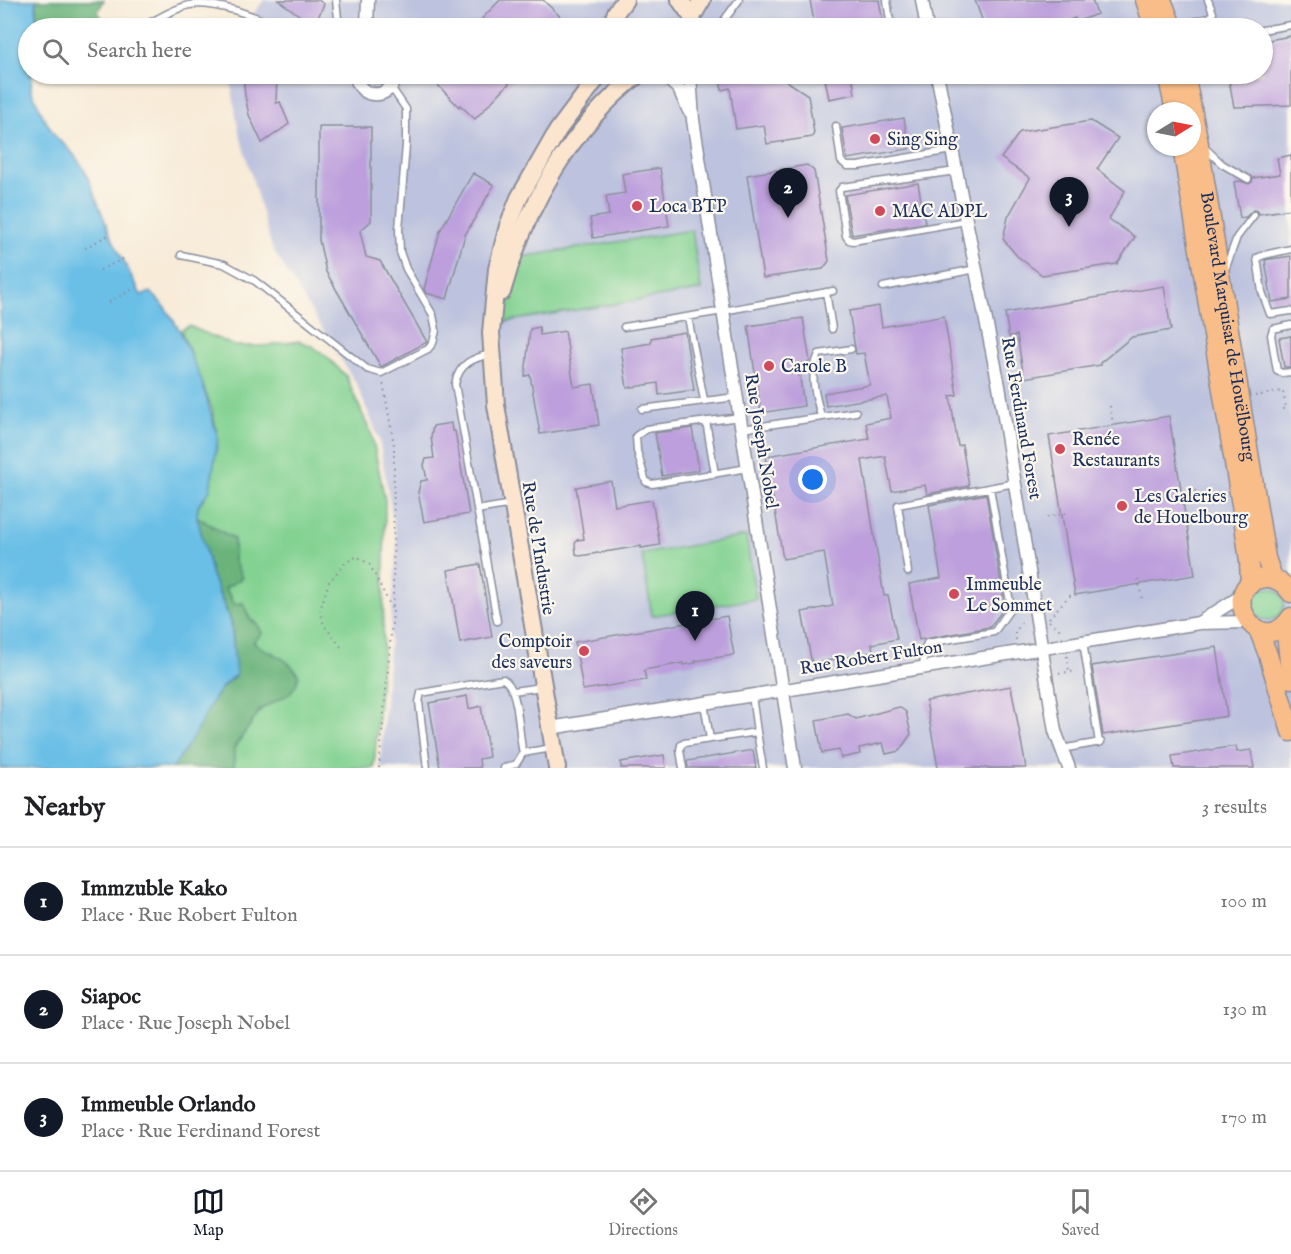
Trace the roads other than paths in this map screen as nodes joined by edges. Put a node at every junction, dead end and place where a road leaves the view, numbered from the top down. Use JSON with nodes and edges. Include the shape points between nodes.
{"nodes":[{"id":1,"x":336,"y":0,"type":"edge"},
{"id":2,"x":368,"y":0,"type":"edge"},
{"id":3,"x":625,"y":0,"type":"edge"},
{"id":4,"x":680,"y":0,"type":"edge"},
{"id":5,"x":702,"y":0,"type":"edge"},
{"id":6,"x":739,"y":0,"type":"edge"},
{"id":7,"x":886,"y":0,"type":"edge"},
{"id":8,"x":921,"y":0,"type":"edge"},
{"id":9,"x":1145,"y":0,"type":"edge"},
{"id":10,"x":1162,"y":0,"type":"edge"},
{"id":11,"x":1208,"y":0,"type":"edge"},
{"id":12,"x":160,"y":18,"type":"edge"},
{"id":13,"x":258,"y":18,"type":"edge"},
{"id":14,"x":338,"y":18,"type":"edge"},
{"id":15,"x":367,"y":18,"type":"edge"},
{"id":16,"x":614,"y":18,"type":"edge"},
{"id":17,"x":690,"y":18,"type":"edge"},
{"id":18,"x":695,"y":18,"type":"edge"},
{"id":19,"x":726,"y":18,"type":"edge"},
{"id":20,"x":889,"y":18,"type":"edge"},
{"id":21,"x":925,"y":18,"type":"edge"},
{"id":22,"x":1151,"y":18,"type":"edge"},
{"id":23,"x":1168,"y":18,"type":"edge"},
{"id":24,"x":1207,"y":18,"type":"edge"},
{"id":25,"x":1291,"y":25,"type":"edge"},
{"id":26,"x":1273,"y":28,"type":"edge"},
{"id":27,"x":359,"y":84,"type":"edge"},
{"id":28,"x":392,"y":84,"type":"edge"},
{"id":29,"x":592,"y":84,"type":"edge"},
{"id":30,"x":628,"y":84,"type":"edge"},
{"id":31,"x":672,"y":84,"type":"edge"},
{"id":32,"x":691,"y":84,"type":"edge"},
{"id":33,"x":939,"y":84,"type":"edge"},
{"id":34,"x":1169,"y":84,"type":"edge"},
{"id":35,"x":1186,"y":84,"type":"edge"},
{"id":36,"x":391,"y":87,"type":"junction"},
{"id":37,"x":1173,"y":102,"type":"edge"},
{"id":38,"x":1187,"y":102,"type":"edge"},
{"id":39,"x":693,"y":120,"type":"junction"},
{"id":40,"x":836,"y":126,"type":"dead end"},
{"id":41,"x":952,"y":150,"type":"junction"},
{"id":42,"x":1201,"y":150,"type":"edge"},
{"id":43,"x":1192,"y":156,"type":"edge"},
{"id":44,"x":1193,"y":156,"type":"edge"},
{"id":45,"x":956,"y":171,"type":"junction"},
{"id":46,"x":1248,"y":179,"type":"dead end"},
{"id":47,"x":1254,"y":215,"type":"dead end"},
{"id":48,"x":966,"y":221,"type":"junction"},
{"id":49,"x":1291,"y":249,"type":"edge"},
{"id":50,"x":182,"y":255,"type":"dead end"},
{"id":51,"x":976,"y":269,"type":"junction"},
{"id":52,"x":1221,"y":282,"type":"junction"},
{"id":53,"x":883,"y":287,"type":"dead end"},
{"id":54,"x":723,"y":311,"type":"junction"},
{"id":55,"x":1291,"y":311,"type":"edge"},
{"id":56,"x":688,"y":317,"type":"junction"},
{"id":57,"x":1291,"y":325,"type":"edge"},
{"id":58,"x":624,"y":327,"type":"dead end"},
{"id":59,"x":832,"y":328,"type":"dead end"},
{"id":60,"x":491,"y":333,"type":"junction"},
{"id":61,"x":850,"y":348,"type":"dead end"},
{"id":62,"x":491,"y":354,"type":"junction"},
{"id":63,"x":1291,"y":372,"type":"edge"},
{"id":64,"x":736,"y":396,"type":"junction"},
{"id":65,"x":704,"y":400,"type":"junction"},
{"id":66,"x":642,"y":409,"type":"dead end"},
{"id":67,"x":856,"y":412,"type":"dead end"},
{"id":68,"x":821,"y":417,"type":"junction"},
{"id":69,"x":705,"y":421,"type":"junction"},
{"id":70,"x":741,"y":423,"type":"junction"},
{"id":71,"x":748,"y":468,"type":"junction"},
{"id":72,"x":715,"y":474,"type":"junction"},
{"id":73,"x":1015,"y":483,"type":"junction"},
{"id":74,"x":990,"y":488,"type":"junction"},
{"id":75,"x":512,"y":504,"type":"junction"},
{"id":76,"x":477,"y":510,"type":"junction"},
{"id":77,"x":908,"y":572,"type":"dead end"},
{"id":78,"x":1272,"y":578,"type":"junction"},
{"id":79,"x":1246,"y":590,"type":"junction"},
{"id":80,"x":1291,"y":591,"type":"edge"},
{"id":81,"x":497,"y":621,"type":"dead end"},
{"id":82,"x":1288,"y":621,"type":"edge"},
{"id":83,"x":1199,"y":623,"type":"junction"},
{"id":84,"x":1253,"y":626,"type":"junction"},
{"id":85,"x":1083,"y":642,"type":"junction"},
{"id":86,"x":1041,"y":648,"type":"junction"},
{"id":87,"x":924,"y":667,"type":"junction"},
{"id":88,"x":1291,"y":679,"type":"edge"},
{"id":89,"x":542,"y":687,"type":"junction"},
{"id":90,"x":782,"y":689,"type":"junction"},
{"id":91,"x":513,"y":691,"type":"junction"},
{"id":92,"x":752,"y":694,"type":"junction"},
{"id":93,"x":704,"y":702,"type":"junction"},
{"id":94,"x":550,"y":728,"type":"junction"},
{"id":95,"x":757,"y":732,"type":"junction"},
{"id":96,"x":1291,"y":732,"type":"edge"},
{"id":97,"x":711,"y":739,"type":"junction"},
{"id":98,"x":553,"y":747,"type":"junction"},
{"id":99,"x":1060,"y":749,"type":"junction"},
{"id":100,"x":523,"y":753,"type":"junction"},
{"id":101,"x":427,"y":768,"type":"edge"},
{"id":102,"x":504,"y":768,"type":"edge"},
{"id":103,"x":557,"y":768,"type":"edge"},
{"id":104,"x":683,"y":768,"type":"edge"},
{"id":105,"x":763,"y":768,"type":"edge"},
{"id":106,"x":795,"y":768,"type":"edge"},
{"id":107,"x":1068,"y":768,"type":"edge"}],
"edges":[{"from":1,"to":14,"type":"lane"},
{"from":2,"to":15,"type":"street"},
{"from":3,"to":16,"type":"main road"},
{"from":4,"to":17,"type":"main road"},
{"from":5,"to":18,"type":"main road"},
{"from":6,"to":19,"type":"lane"},
{"from":7,"to":20,"type":"lane"},
{"from":8,"to":21,"type":"street"},
{"from":9,"to":22,"type":"main road"},
{"from":10,"to":23,"type":"main road"},
{"from":11,"to":24,"type":"lane","via":[[1213,13]]},
{"from":12,"to":13,"type":"lane","via":[[190,4],[208,4]]},
{"from":25,"to":26,"type":"lane"},
{"from":27,"to":36,"type":"street","via":[[370,94],[382,94]]},
{"from":28,"to":36,"type":"street"},
{"from":29,"to":60,"type":"main road","name":"Rue de l'Industrie","via":[[558,130],[519,198],[497,269]]},
{"from":30,"to":60,"type":"main road","name":"Rue de l'Industrie","via":[[598,110],[540,195],[507,273]]},
{"from":31,"to":39,"type":"street","name":"Rue Joseph Nobel","via":[[683,95]]},
{"from":32,"to":39,"type":"street","name":"Rue Joseph Nobel"},
{"from":33,"to":41,"type":"street","name":"Rue Ferdinand Forest"},
{"from":34,"to":37,"type":"main road"},
{"from":35,"to":38,"type":"main road","name":"Boulevard Marquisat de Houëlbourg"},
{"from":36,"to":50,"type":"lane","via":[[405,109],[400,252],[433,315],[436,330],[428,349],[381,373],[367,369],[255,280],[224,264]]},
{"from":39,"to":54,"type":"street","name":"Rue Joseph Nobel"},
{"from":40,"to":41,"type":"lane","via":[[841,162],[847,166]]},
{"from":41,"to":45,"type":"street","name":"Rue Ferdinand Forest"},
{"from":42,"to":46,"type":"lane"},
{"from":43,"to":79,"type":"main road","name":"Boulevard Marquisat de Houëlbourg","via":[[1249,561]]},
{"from":44,"to":52,"type":"main road","name":"Boulevard Marquisat de Houëlbourg"},
{"from":45,"to":48,"type":"street","name":"Rue Ferdinand Forest"},
{"from":45,"to":48,"type":"lane","via":[[842,187],[839,191],[846,236],[854,241]]},
{"from":47,"to":52,"type":"lane","via":[[1232,247]]},
{"from":48,"to":51,"type":"street","name":"Rue Ferdinand Forest"},
{"from":49,"to":55,"type":"lane","via":[[1257,258],[1270,314]]},
{"from":51,"to":53,"type":"lane"},
{"from":51,"to":73,"type":"street","name":"Rue Ferdinand Forest"},
{"from":52,"to":78,"type":"main road","name":"Boulevard Marquisat de Houëlbourg"},
{"from":54,"to":56,"type":"lane"},
{"from":54,"to":59,"type":"lane","via":[[830,291]]},
{"from":54,"to":64,"type":"street","name":"Rue Joseph Nobel"},
{"from":56,"to":58,"type":"lane"},
{"from":56,"to":65,"type":"lane"},
{"from":57,"to":63,"type":"lane","via":[[1273,329],[1271,335],[1277,372]]},
{"from":60,"to":62,"type":"main road","name":"Rue de l'Industrie"},
{"from":61,"to":68,"type":"lane","via":[[819,354],[812,371]]},
{"from":62,"to":75,"type":"main road","name":"Rue de l'Industrie"},
{"from":62,"to":76,"type":"lane","via":[[468,361],[454,384]]},
{"from":64,"to":65,"type":"lane"},
{"from":64,"to":70,"type":"street","name":"Rue Joseph Nobel"},
{"from":65,"to":66,"type":"lane"},
{"from":67,"to":68,"type":"lane"},
{"from":68,"to":70,"type":"lane"},
{"from":69,"to":70,"type":"lane"},
{"from":69,"to":72,"type":"lane"},
{"from":69,"to":72,"type":"lane","via":[[646,429],[636,436],[637,451],[646,482],[652,484]]},
{"from":70,"to":71,"type":"street","name":"Rue Joseph Nobel"},
{"from":71,"to":72,"type":"lane"},
{"from":71,"to":90,"type":"street","name":"Rue Joseph Nobel"},
{"from":73,"to":74,"type":"lane"},
{"from":73,"to":86,"type":"street","name":"Rue Ferdinand Forest"},
{"from":74,"to":77,"type":"lane","via":[[898,505]]},
{"from":74,"to":87,"type":"lane","via":[[1011,608],[994,632],[927,643]]},
{"from":75,"to":76,"type":"lane"},
{"from":75,"to":89,"type":"main road","name":"Rue de l'Industrie"},
{"from":76,"to":81,"type":"lane"},
{"from":78,"to":79,"type":"main road","via":[[1258,580]]},
{"from":78,"to":80,"type":"main road"},
{"from":79,"to":83,"type":"street","name":"Rue Robert Fulton"},
{"from":79,"to":84,"type":"main road","name":"Boulevard Marquisat de Houëlbourg","via":[[1242,609]]},
{"from":82,"to":84,"type":"main road","via":[[1270,631]]},
{"from":82,"to":88,"type":"main road"},
{"from":83,"to":84,"type":"street","name":"Rue Robert Fulton"},
{"from":83,"to":85,"type":"street","name":"Rue Robert Fulton"},
{"from":84,"to":96,"type":"main road","via":[[1268,655]]},
{"from":85,"to":86,"type":"street","name":"Rue Robert Fulton"},
{"from":85,"to":99,"type":"lane","via":[[1100,742]]},
{"from":86,"to":87,"type":"street","name":"Rue Robert Fulton"},
{"from":86,"to":99,"type":"street","name":"Rue Ferdinand Forest"},
{"from":87,"to":90,"type":"street","name":"Rue Robert Fulton"},
{"from":89,"to":91,"type":"lane"},
{"from":89,"to":94,"type":"main road","name":"Rue de l'Industrie"},
{"from":90,"to":92,"type":"street","name":"Rue Robert Fulton"},
{"from":90,"to":106,"type":"street","name":"Rue Joseph Nobel"},
{"from":91,"to":100,"type":"lane"},
{"from":91,"to":101,"type":"lane","via":[[503,679],[421,693]]},
{"from":92,"to":93,"type":"street","name":"Rue Robert Fulton"},
{"from":92,"to":95,"type":"lane"},
{"from":93,"to":94,"type":"street","name":"Rue Robert Fulton"},
{"from":93,"to":97,"type":"lane"},
{"from":94,"to":98,"type":"main road","name":"Rue de l'Industrie"},
{"from":95,"to":97,"type":"lane"},
{"from":95,"to":105,"type":"lane"},
{"from":97,"to":104,"type":"lane","via":[[681,745]]},
{"from":98,"to":100,"type":"lane"},
{"from":98,"to":103,"type":"main road","name":"Rue de l'Industrie"},
{"from":99,"to":107,"type":"street","name":"Rue Ferdinand Forest"},
{"from":100,"to":102,"type":"lane","via":[[516,764]]}]}
